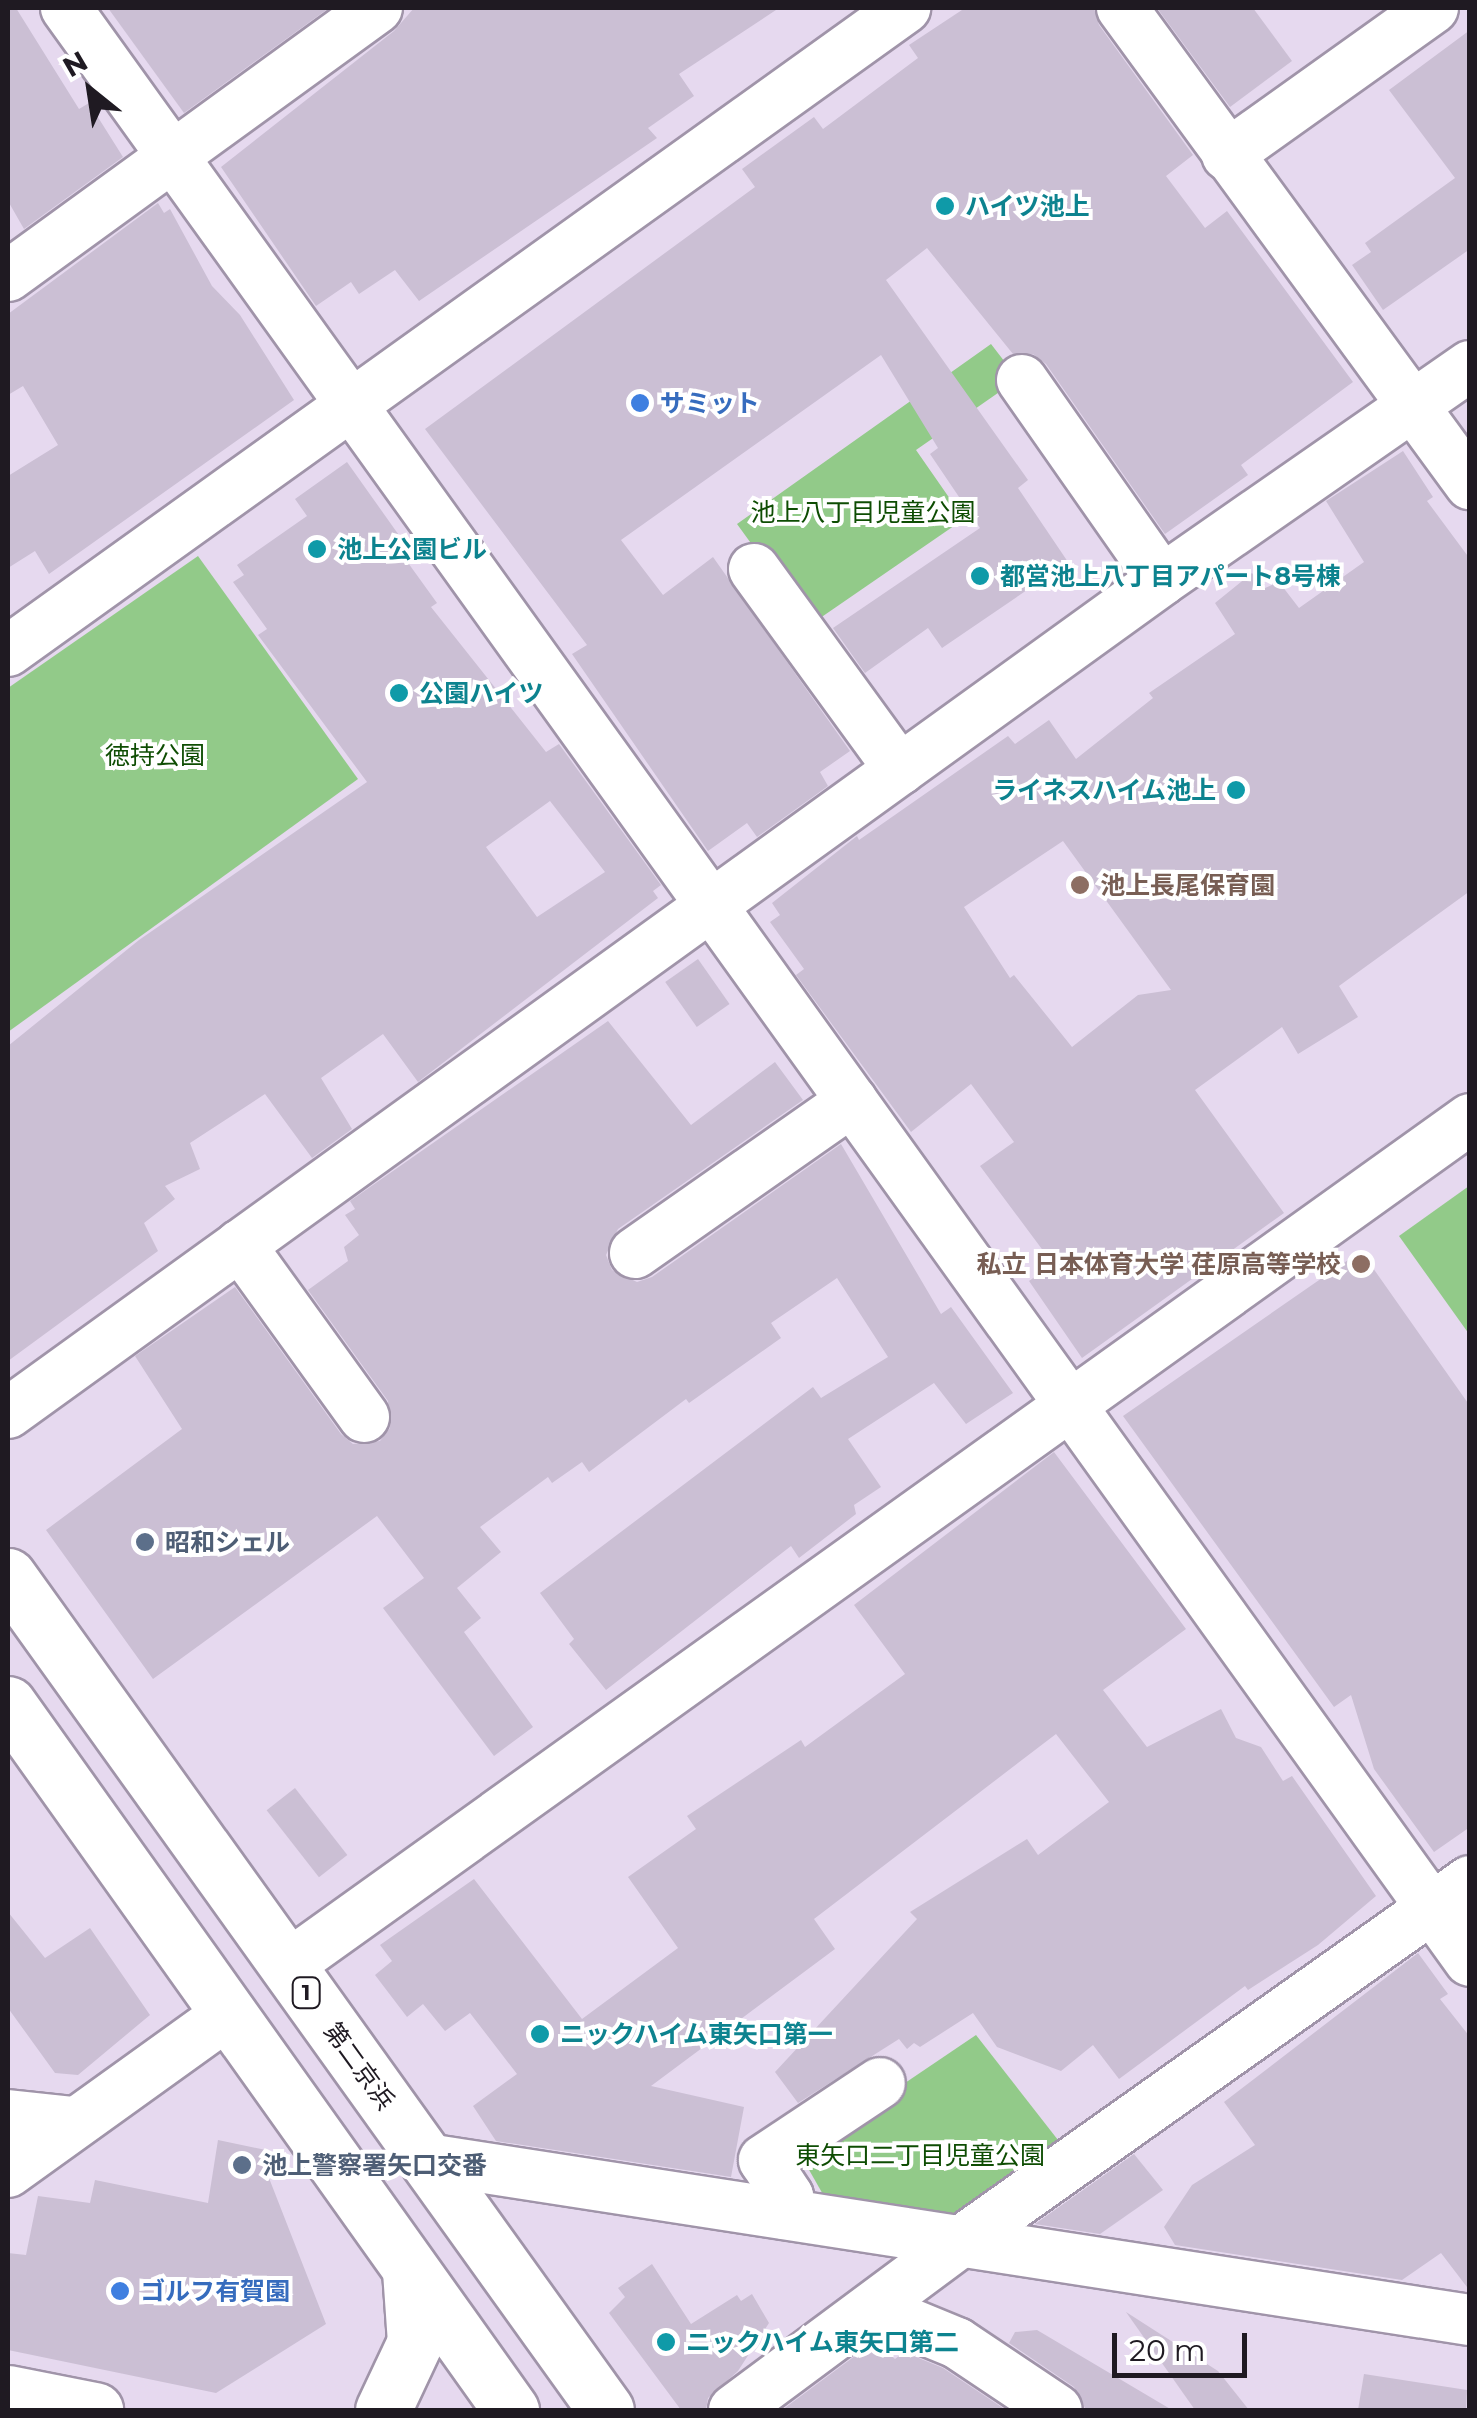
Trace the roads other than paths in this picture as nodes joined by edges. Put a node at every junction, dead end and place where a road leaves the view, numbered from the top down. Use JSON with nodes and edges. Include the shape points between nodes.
{"nodes":[{"id":1,"x":66,"y":8,"type":"edge"},
{"id":2,"x":376,"y":8,"type":"edge"},
{"id":3,"x":906,"y":8,"type":"edge"},
{"id":4,"x":1122,"y":8,"type":"edge"},
{"id":5,"x":1433,"y":8,"type":"edge"},
{"id":6,"x":172,"y":155,"type":"junction"},
{"id":7,"x":1227,"y":155,"type":"junction"},
{"id":8,"x":8,"y":276,"type":"edge"},
{"id":9,"x":1470,"y":366,"type":"edge"},
{"id":10,"x":1022,"y":380,"type":"dead end"},
{"id":11,"x":352,"y":405,"type":"junction"},
{"id":12,"x":1414,"y":406,"type":"junction"},
{"id":13,"x":1470,"y":484,"type":"edge"},
{"id":14,"x":754,"y":568,"type":"dead end"},
{"id":15,"x":1162,"y":580,"type":"junction"},
{"id":16,"x":8,"y":652,"type":"edge"},
{"id":17,"x":900,"y":770,"type":"junction"},
{"id":18,"x":713,"y":907,"type":"junction"},
{"id":19,"x":852,"y":1101,"type":"junction"},
{"id":20,"x":1470,"y":1118,"type":"edge"},
{"id":21,"x":240,"y":1245,"type":"junction"},
{"id":22,"x":634,"y":1253,"type":"dead end"},
{"id":23,"x":1072,"y":1408,"type":"junction"},
{"id":24,"x":8,"y":1413,"type":"edge"},
{"id":25,"x":364,"y":1416,"type":"dead end"},
{"id":26,"x":8,"y":1576,"type":"edge"},
{"id":27,"x":8,"y":1704,"type":"edge"},
{"id":28,"x":1451,"y":1894,"type":"edge"},
{"id":29,"x":1470,"y":1961,"type":"edge"},
{"id":30,"x":286,"y":1966,"type":"junction"},
{"id":31,"x":229,"y":2013,"type":"junction"},
{"id":32,"x":880,"y":2083,"type":"dead end"},
{"id":33,"x":8,"y":2115,"type":"edge"},
{"id":34,"x":74,"y":2122,"type":"junction"},
{"id":35,"x":427,"y":2159,"type":"junction"},
{"id":36,"x":8,"y":2172,"type":"edge"},
{"id":37,"x":784,"y":2214,"type":"junction"},
{"id":38,"x":960,"y":2242,"type":"junction"},
{"id":39,"x":410,"y":2271,"type":"junction"},
{"id":40,"x":874,"y":2310,"type":"junction"},
{"id":41,"x":1470,"y":2320,"type":"edge"},
{"id":42,"x":8,"y":2393,"type":"edge"},
{"id":43,"x":95,"y":2410,"type":"edge"},
{"id":44,"x":383,"y":2410,"type":"edge"},
{"id":45,"x":510,"y":2410,"type":"edge"},
{"id":46,"x":606,"y":2410,"type":"edge"},
{"id":47,"x":734,"y":2410,"type":"edge"},
{"id":48,"x":1057,"y":2410,"type":"edge"}],
"edges":[{"from":1,"to":6,"type":"street"},
{"from":2,"to":6,"type":"street"},
{"from":3,"to":11,"type":"street"},
{"from":4,"to":7,"type":"street"},
{"from":5,"to":7,"type":"street"},
{"from":6,"to":8,"type":"street"},
{"from":6,"to":11,"type":"street"},
{"from":7,"to":12,"type":"street"},
{"from":9,"to":12,"type":"street"},
{"from":10,"to":15,"type":"street"},
{"from":11,"to":16,"type":"street"},
{"from":11,"to":18,"type":"street"},
{"from":12,"to":13,"type":"street"},
{"from":12,"to":15,"type":"street"},
{"from":14,"to":17,"type":"street"},
{"from":15,"to":17,"type":"street"},
{"from":17,"to":18,"type":"street"},
{"from":18,"to":19,"type":"street"},
{"from":18,"to":21,"type":"street"},
{"from":19,"to":22,"type":"street"},
{"from":19,"to":23,"type":"street"},
{"from":20,"to":23,"type":"street"},
{"from":21,"to":24,"type":"street"},
{"from":21,"to":25,"type":"street"},
{"from":23,"to":28,"type":"street"},
{"from":23,"to":30,"type":"street"},
{"from":26,"to":30,"type":"main road","name":"第二京浜","number":"1"},
{"from":27,"to":31,"type":"main road"},
{"from":28,"to":29,"type":"street"},
{"from":28,"to":38,"type":"street"},
{"from":30,"to":35,"type":"main road","name":"第二京浜","number":"1"},
{"from":31,"to":34,"type":"street"},
{"from":31,"to":39,"type":"main road"},
{"from":32,"to":37,"type":"street","via":[[764,2160],[788,2196]]},
{"from":33,"to":34,"type":"street"},
{"from":34,"to":36,"type":"street"},
{"from":35,"to":37,"type":"street"},
{"from":35,"to":46,"type":"main road","name":"第二京浜","number":"1"},
{"from":37,"to":38,"type":"street"},
{"from":38,"to":40,"type":"street"},
{"from":38,"to":41,"type":"street"},
{"from":39,"to":44,"type":"main road","via":[[415,2342]]},
{"from":39,"to":45,"type":"main road"},
{"from":40,"to":47,"type":"street"},
{"from":40,"to":48,"type":"street","via":[[957,2343]]},
{"from":42,"to":43,"type":"main road"}]}
